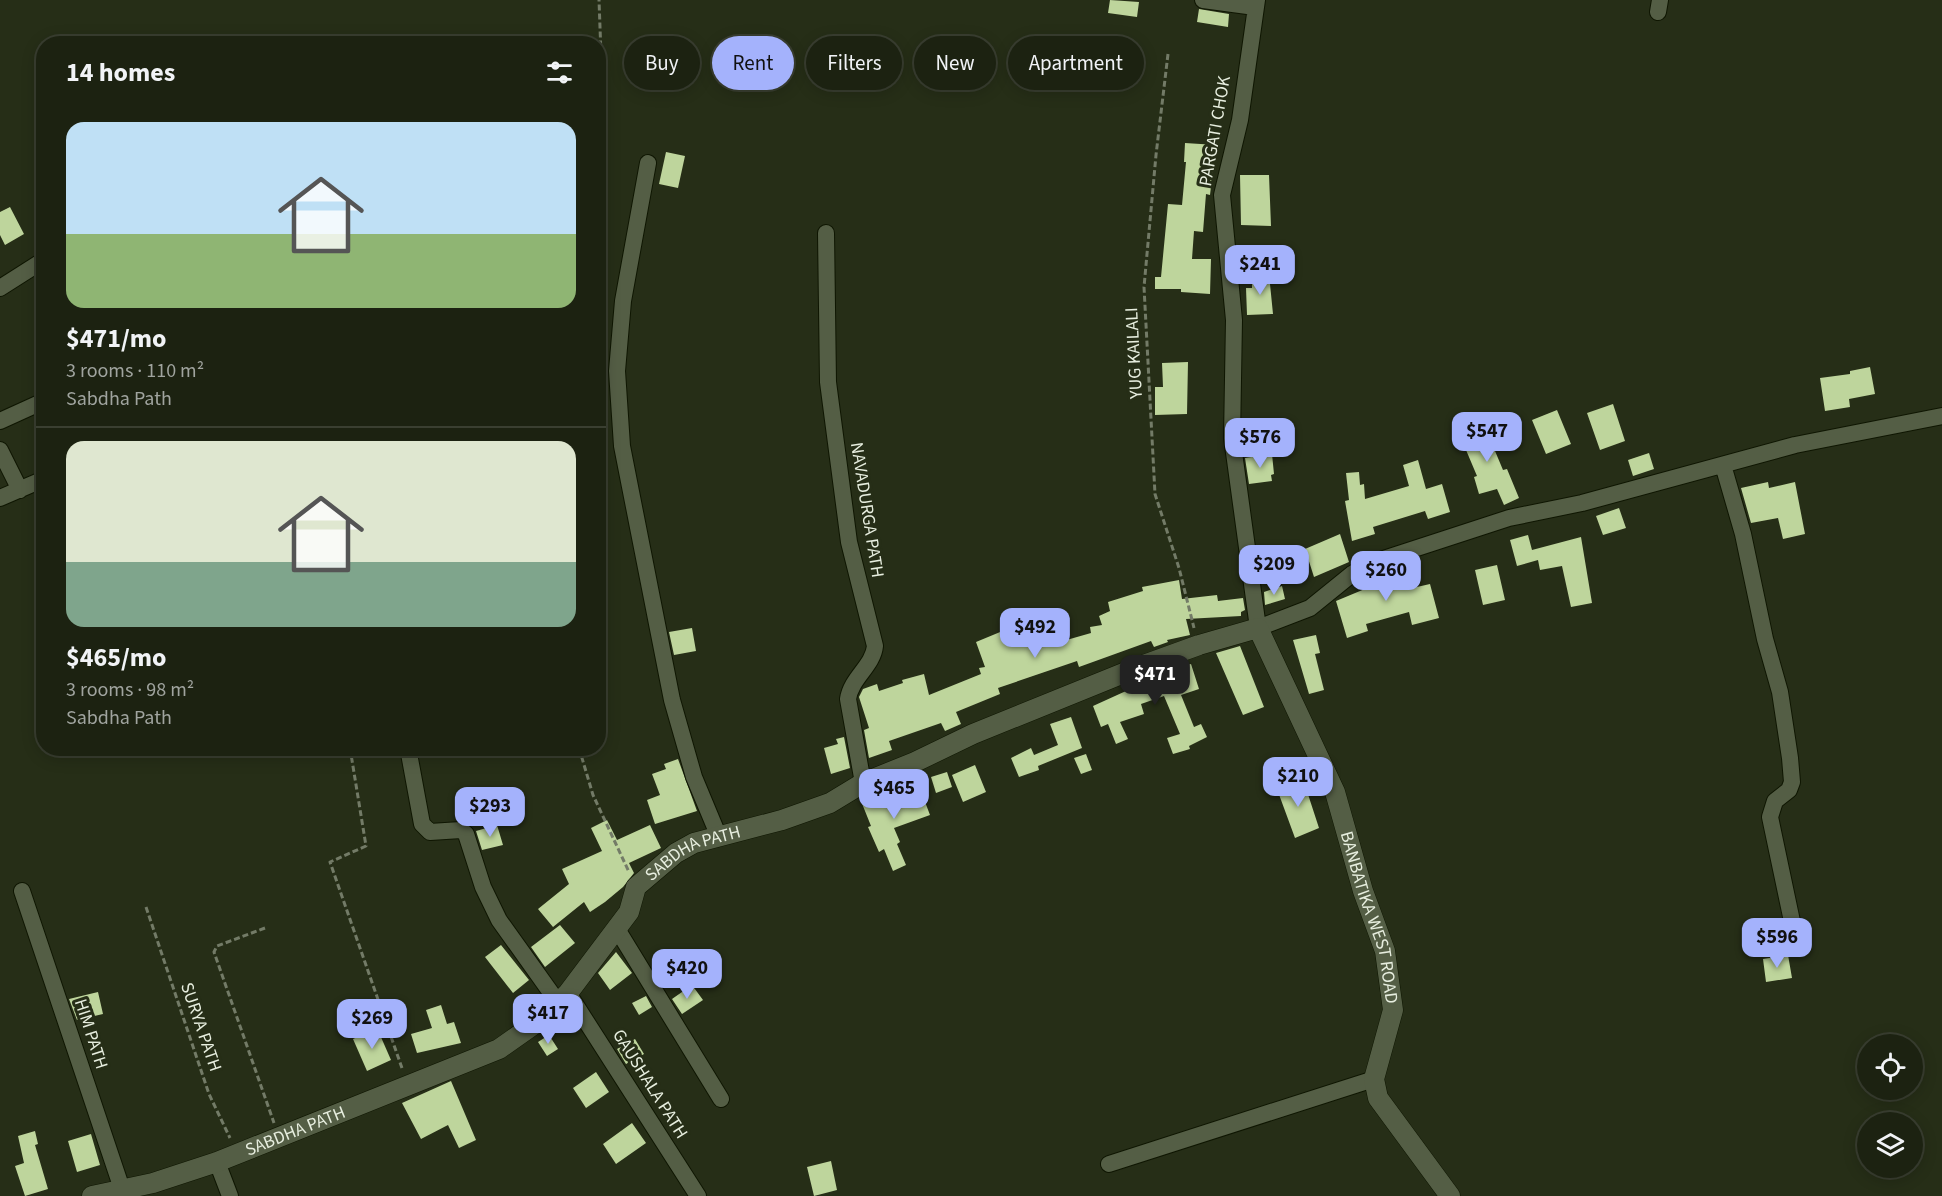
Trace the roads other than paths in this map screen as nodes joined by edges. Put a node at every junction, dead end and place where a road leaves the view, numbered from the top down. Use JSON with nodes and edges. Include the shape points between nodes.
{"nodes":[{"id":1,"x":1203,"y":0,"type":"edge"},
{"id":2,"x":1256,"y":4,"type":"edge"},
{"id":3,"x":648,"y":163,"type":"dead end"},
{"id":4,"x":826,"y":233,"type":"dead end"},
{"id":5,"x":36,"y":265,"type":"edge"},
{"id":6,"x":0,"y":288,"type":"edge"},
{"id":7,"x":36,"y":405,"type":"edge"},
{"id":8,"x":1942,"y":416,"type":"edge"},
{"id":9,"x":0,"y":421,"type":"edge"},
{"id":10,"x":0,"y":450,"type":"edge"},
{"id":11,"x":1723,"y":465,"type":"junction"},
{"id":12,"x":36,"y":483,"type":"edge"},
{"id":13,"x":20,"y":490,"type":"junction"},
{"id":14,"x":0,"y":498,"type":"edge"},
{"id":15,"x":1258,"y":628,"type":"junction"},
{"id":16,"x":409,"y":756,"type":"edge"},
{"id":17,"x":863,"y":783,"type":"junction"},
{"id":18,"x":719,"y":837,"type":"junction"},
{"id":19,"x":22,"y":891,"type":"dead end"},
{"id":20,"x":1793,"y":926,"type":"dead end"},
{"id":21,"x":617,"y":928,"type":"junction"},
{"id":22,"x":563,"y":998,"type":"junction"},
{"id":23,"x":1374,"y":1079,"type":"junction"},
{"id":24,"x":721,"y":1099,"type":"dead end"},
{"id":25,"x":217,"y":1162,"type":"junction"},
{"id":26,"x":1109,"y":1164,"type":"dead end"},
{"id":27,"x":122,"y":1189,"type":"junction"},
{"id":28,"x":92,"y":1196,"type":"edge"},
{"id":29,"x":230,"y":1196,"type":"edge"},
{"id":30,"x":698,"y":1196,"type":"edge"},
{"id":31,"x":1450,"y":1196,"type":"edge"}],
"edges":[{"from":1,"to":2,"type":"street"},
{"from":2,"to":15,"type":"street","name":"PARGATI CHOK","via":[[1240,120],[1222,195],[1234,320],[1232,438]]},
{"from":3,"to":18,"type":"street","via":[[623,301],[617,371],[622,446],[672,700],[694,777]]},
{"from":4,"to":17,"type":"street","name":"NAVADURGA PATH","via":[[828,382],[849,542],[875,646],[873,656],[851,688],[849,699]]},
{"from":5,"to":6,"type":"street"},
{"from":7,"to":9,"type":"street"},
{"from":8,"to":11,"type":"street","via":[[1795,445]]},
{"from":10,"to":13,"type":"street"},
{"from":11,"to":15,"type":"street","via":[[1509,518],[1391,555],[1352,574],[1310,608]]},
{"from":11,"to":20,"type":"street","via":[[1782,703],[1792,782],[1772,806],[1770,817]]},
{"from":12,"to":13,"type":"street"},
{"from":13,"to":14,"type":"street"},
{"from":15,"to":17,"type":"street","name":"SABDHA PATH","via":[[1199,645],[973,734]]},
{"from":15,"to":23,"type":"street","name":"BANBATIKA WEST ROAD","via":[[1335,792],[1363,891],[1386,951],[1393,1010]]},
{"from":16,"to":22,"type":"street","name":"GAUSHALA PATH","via":[[422,824],[430,832],[461,830],[466,834],[483,887],[499,920]]},
{"from":17,"to":18,"type":"street","name":"SABDHA PATH","via":[[830,803]]},
{"from":18,"to":21,"type":"street","name":"SABDHA PATH","via":[[694,843],[676,853],[636,887],[629,912]]},
{"from":19,"to":27,"type":"street","name":"HIM PATH"},
{"from":21,"to":22,"type":"street","name":"SABDHA PATH"},
{"from":21,"to":24,"type":"street"},
{"from":22,"to":25,"type":"street","name":"SABDHA PATH","via":[[521,1036],[499,1048]]},
{"from":22,"to":30,"type":"street","name":"GAUSHALA PATH"},
{"from":23,"to":26,"type":"street"},
{"from":23,"to":31,"type":"street","via":[[1378,1098]]},
{"from":25,"to":27,"type":"street","name":"SABDHA PATH"},
{"from":25,"to":29,"type":"street"},
{"from":27,"to":28,"type":"street","name":"SABDHA PATH"}]}
